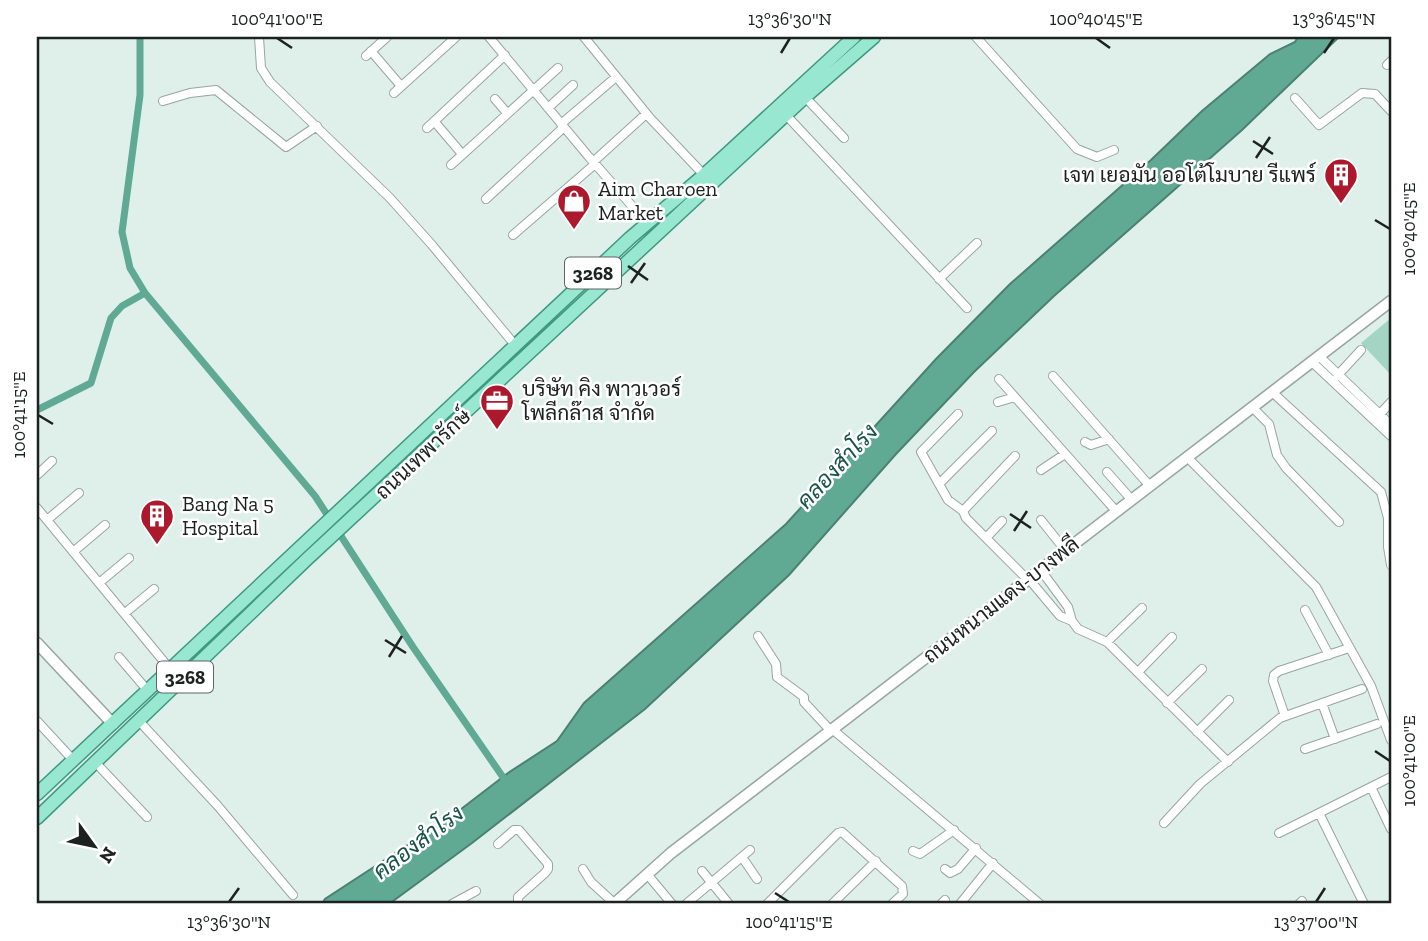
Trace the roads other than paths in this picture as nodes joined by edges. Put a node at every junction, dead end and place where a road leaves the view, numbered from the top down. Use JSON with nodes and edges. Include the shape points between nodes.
{"nodes":[{"id":1,"x":259,"y":37,"type":"edge"},
{"id":2,"x":387,"y":37,"type":"edge"},
{"id":3,"x":456,"y":37,"type":"edge"},
{"id":4,"x":489,"y":37,"type":"edge"},
{"id":5,"x":584,"y":37,"type":"edge"},
{"id":6,"x":854,"y":37,"type":"edge"},
{"id":7,"x":874,"y":37,"type":"edge"},
{"id":8,"x":976,"y":37,"type":"edge"},
{"id":9,"x":505,"y":55,"type":"junction"},
{"id":10,"x":558,"y":68,"type":"dead end"},
{"id":11,"x":616,"y":77,"type":"junction"},
{"id":12,"x":573,"y":85,"type":"dead end"},
{"id":13,"x":401,"y":86,"type":"junction"},
{"id":14,"x":533,"y":89,"type":"junction"},
{"id":15,"x":394,"y":93,"type":"dead end"},
{"id":16,"x":805,"y":97,"type":"junction"},
{"id":17,"x":1294,"y":98,"type":"dead end"},
{"id":18,"x":495,"y":99,"type":"dead end"},
{"id":19,"x":163,"y":101,"type":"dead end"},
{"id":20,"x":548,"y":108,"type":"junction"},
{"id":21,"x":1391,"y":111,"type":"edge"},
{"id":22,"x":507,"y":113,"type":"junction"},
{"id":23,"x":646,"y":114,"type":"junction"},
{"id":24,"x":786,"y":115,"type":"junction"},
{"id":25,"x":434,"y":121,"type":"junction"},
{"id":26,"x":562,"y":125,"type":"junction"},
{"id":27,"x":317,"y":127,"type":"junction"},
{"id":28,"x":427,"y":128,"type":"dead end"},
{"id":29,"x":844,"y":138,"type":"dead end"},
{"id":30,"x":1114,"y":150,"type":"dead end"},
{"id":31,"x":462,"y":154,"type":"junction"},
{"id":32,"x":594,"y":163,"type":"junction"},
{"id":33,"x":451,"y":165,"type":"dead end"},
{"id":34,"x":704,"y":175,"type":"junction"},
{"id":35,"x":486,"y":199,"type":"dead end"},
{"id":36,"x":647,"y":223,"type":"junction"},
{"id":37,"x":513,"y":235,"type":"dead end"},
{"id":38,"x":977,"y":243,"type":"dead end"},
{"id":39,"x":939,"y":279,"type":"junction"},
{"id":40,"x":1391,"y":300,"type":"edge"},
{"id":41,"x":967,"y":308,"type":"dead end"},
{"id":42,"x":515,"y":345,"type":"junction"},
{"id":43,"x":1362,"y":350,"type":"dead end"},
{"id":44,"x":1316,"y":359,"type":"junction"},
{"id":45,"x":1053,"y":376,"type":"dead end"},
{"id":46,"x":1335,"y":377,"type":"junction"},
{"id":47,"x":999,"y":379,"type":"dead end"},
{"id":48,"x":1272,"y":392,"type":"junction"},
{"id":49,"x":1015,"y":397,"type":"junction"},
{"id":50,"x":998,"y":402,"type":"dead end"},
{"id":51,"x":1391,"y":402,"type":"edge"},
{"id":52,"x":1252,"y":407,"type":"junction"},
{"id":53,"x":958,"y":414,"type":"dead end"},
{"id":54,"x":1380,"y":414,"type":"junction"},
{"id":55,"x":1391,"y":425,"type":"edge"},
{"id":56,"x":992,"y":431,"type":"dead end"},
{"id":57,"x":1391,"y":436,"type":"edge"},
{"id":58,"x":1109,"y":439,"type":"junction"},
{"id":59,"x":1085,"y":442,"type":"dead end"},
{"id":60,"x":1065,"y":454,"type":"junction"},
{"id":61,"x":1015,"y":456,"type":"dead end"},
{"id":62,"x":1187,"y":457,"type":"junction"},
{"id":63,"x":52,"y":461,"type":"dead end"},
{"id":64,"x":1041,"y":470,"type":"dead end"},
{"id":65,"x":1107,"y":472,"type":"dead end"},
{"id":66,"x":37,"y":475,"type":"edge"},
{"id":67,"x":939,"y":484,"type":"junction"},
{"id":68,"x":1149,"y":485,"type":"junction"},
{"id":69,"x":79,"y":493,"type":"dead end"},
{"id":70,"x":1131,"y":499,"type":"junction"},
{"id":71,"x":37,"y":508,"type":"edge"},
{"id":72,"x":963,"y":511,"type":"junction"},
{"id":73,"x":1116,"y":511,"type":"junction"},
{"id":74,"x":47,"y":520,"type":"junction"},
{"id":75,"x":1041,"y":520,"type":"dead end"},
{"id":76,"x":1002,"y":522,"type":"dead end"},
{"id":77,"x":1339,"y":522,"type":"dead end"},
{"id":78,"x":105,"y":525,"type":"dead end"},
{"id":79,"x":986,"y":538,"type":"junction"},
{"id":80,"x":1065,"y":551,"type":"junction"},
{"id":81,"x":73,"y":552,"type":"junction"},
{"id":82,"x":129,"y":558,"type":"dead end"},
{"id":83,"x":1391,"y":565,"type":"edge"},
{"id":84,"x":1040,"y":569,"type":"junction"},
{"id":85,"x":1028,"y":579,"type":"junction"},
{"id":86,"x":99,"y":583,"type":"junction"},
{"id":87,"x":154,"y":589,"type":"dead end"},
{"id":88,"x":1142,"y":608,"type":"dead end"},
{"id":89,"x":1305,"y":610,"type":"dead end"},
{"id":90,"x":125,"y":613,"type":"junction"},
{"id":91,"x":1072,"y":621,"type":"junction"},
{"id":92,"x":758,"y":636,"type":"dead end"},
{"id":93,"x":1172,"y":637,"type":"dead end"},
{"id":94,"x":1107,"y":642,"type":"junction"},
{"id":95,"x":37,"y":643,"type":"edge"},
{"id":96,"x":1346,"y":649,"type":"dead end"},
{"id":97,"x":1329,"y":655,"type":"junction"},
{"id":98,"x":119,"y":657,"type":"dead end"},
{"id":99,"x":170,"y":669,"type":"junction"},
{"id":100,"x":1202,"y":669,"type":"dead end"},
{"id":101,"x":1138,"y":673,"type":"junction"},
{"id":102,"x":1362,"y":689,"type":"dead end"},
{"id":103,"x":148,"y":691,"type":"junction"},
{"id":104,"x":1229,"y":700,"type":"dead end"},
{"id":105,"x":1167,"y":703,"type":"junction"},
{"id":106,"x":1322,"y":703,"type":"junction"},
{"id":107,"x":1285,"y":716,"type":"junction"},
{"id":108,"x":139,"y":721,"type":"junction"},
{"id":109,"x":38,"y":723,"type":"edge"},
{"id":110,"x":113,"y":724,"type":"junction"},
{"id":111,"x":1377,"y":724,"type":"dead end"},
{"id":112,"x":831,"y":730,"type":"junction"},
{"id":113,"x":1198,"y":732,"type":"junction"},
{"id":114,"x":1335,"y":739,"type":"junction"},
{"id":115,"x":1391,"y":740,"type":"edge"},
{"id":116,"x":1305,"y":749,"type":"dead end"},
{"id":117,"x":74,"y":761,"type":"junction"},
{"id":118,"x":95,"y":762,"type":"junction"},
{"id":119,"x":1228,"y":762,"type":"junction"},
{"id":120,"x":1391,"y":777,"type":"edge"},
{"id":121,"x":1371,"y":787,"type":"junction"},
{"id":122,"x":39,"y":788,"type":"edge"},
{"id":123,"x":1319,"y":813,"type":"junction"},
{"id":124,"x":147,"y":817,"type":"dead end"},
{"id":125,"x":37,"y":818,"type":"edge"},
{"id":126,"x":1164,"y":823,"type":"dead end"},
{"id":127,"x":1391,"y":828,"type":"edge"},
{"id":128,"x":954,"y":830,"type":"junction"},
{"id":129,"x":1279,"y":834,"type":"dead end"},
{"id":130,"x":498,"y":844,"type":"dead end"},
{"id":131,"x":976,"y":848,"type":"junction"},
{"id":132,"x":750,"y":850,"type":"dead end"},
{"id":133,"x":914,"y":851,"type":"dead end"},
{"id":134,"x":741,"y":858,"type":"junction"},
{"id":135,"x":876,"y":862,"type":"junction"},
{"id":136,"x":993,"y":863,"type":"junction"},
{"id":137,"x":583,"y":869,"type":"dead end"},
{"id":138,"x":945,"y":869,"type":"dead end"},
{"id":139,"x":702,"y":871,"type":"dead end"},
{"id":140,"x":647,"y":874,"type":"junction"},
{"id":141,"x":757,"y":879,"type":"dead end"},
{"id":142,"x":711,"y":883,"type":"junction"},
{"id":143,"x":476,"y":891,"type":"dead end"},
{"id":144,"x":293,"y":895,"type":"dead end"},
{"id":145,"x":452,"y":904,"type":"edge"},
{"id":146,"x":518,"y":904,"type":"edge"},
{"id":147,"x":615,"y":904,"type":"edge"},
{"id":148,"x":672,"y":904,"type":"edge"},
{"id":149,"x":686,"y":904,"type":"edge"},
{"id":150,"x":729,"y":904,"type":"edge"},
{"id":151,"x":767,"y":904,"type":"edge"},
{"id":152,"x":832,"y":904,"type":"edge"},
{"id":153,"x":892,"y":904,"type":"edge"},
{"id":154,"x":960,"y":904,"type":"edge"},
{"id":155,"x":1040,"y":904,"type":"edge"},
{"id":156,"x":1364,"y":904,"type":"edge"}],
"edges":[{"from":1,"to":27,"type":"street","via":[[261,68],[270,82]]},
{"from":2,"to":13,"type":"street","via":[[368,53]]},
{"from":3,"to":13,"type":"street"},
{"from":4,"to":9,"type":"street"},
{"from":5,"to":11,"type":"street"},
{"from":6,"to":34,"type":"main road","name":"ถนนเทพารักษ์","number":"3268"},
{"from":7,"to":16,"type":"main road","name":"ถนนเทพารักษ์","number":"3268"},
{"from":8,"to":30,"type":"street","via":[[1077,149],[1097,157]]},
{"from":9,"to":14,"type":"street"},
{"from":9,"to":25,"type":"street"},
{"from":10,"to":14,"type":"street"},
{"from":11,"to":23,"type":"street"},
{"from":11,"to":26,"type":"street"},
{"from":12,"to":20,"type":"street"},
{"from":13,"to":15,"type":"street"},
{"from":14,"to":20,"type":"street"},
{"from":14,"to":22,"type":"street"},
{"from":16,"to":24,"type":"main road","name":"ถนนเทพารักษ์","number":"3268"},
{"from":16,"to":29,"type":"street"},
{"from":17,"to":21,"type":"street","via":[[1319,125],[1363,93],[1375,94]]},
{"from":18,"to":22,"type":"street"},
{"from":19,"to":27,"type":"street","via":[[216,90],[286,148]]},
{"from":20,"to":26,"type":"street"},
{"from":22,"to":31,"type":"street"},
{"from":23,"to":32,"type":"street"},
{"from":23,"to":34,"type":"street"},
{"from":24,"to":39,"type":"street"},
{"from":24,"to":108,"type":"main road","name":"ถนนเทพารักษ์","number":"3268"},
{"from":25,"to":28,"type":"street"},
{"from":25,"to":31,"type":"street"},
{"from":26,"to":32,"type":"street"},
{"from":26,"to":35,"type":"street"},
{"from":27,"to":42,"type":"street","via":[[390,198]]},
{"from":31,"to":33,"type":"street"},
{"from":32,"to":36,"type":"street"},
{"from":32,"to":37,"type":"street"},
{"from":34,"to":36,"type":"main road","name":"ถนนเทพารักษ์","number":"3268"},
{"from":36,"to":42,"type":"main road","name":"ถนนเทพารักษ์","number":"3268"},
{"from":38,"to":39,"type":"street"},
{"from":39,"to":41,"type":"street"},
{"from":40,"to":44,"type":"main road","name":"ถนนหนามแดง-บางพลี"},
{"from":42,"to":99,"type":"main road","name":"ถนนเทพารักษ์","number":"3268"},
{"from":43,"to":46,"type":"street"},
{"from":44,"to":46,"type":"street"},
{"from":44,"to":48,"type":"main road","name":"ถนนหนามแดง-บางพลี"},
{"from":45,"to":58,"type":"street"},
{"from":46,"to":54,"type":"street"},
{"from":46,"to":57,"type":"street"},
{"from":47,"to":49,"type":"street"},
{"from":48,"to":52,"type":"main road","name":"ถนนหนามแดง-บางพลี"},
{"from":48,"to":83,"type":"street","via":[[1381,492]]},
{"from":49,"to":50,"type":"street"},
{"from":49,"to":60,"type":"street"},
{"from":51,"to":54,"type":"street"},
{"from":52,"to":62,"type":"main road","name":"ถนนหนามแดง-บางพลี"},
{"from":52,"to":77,"type":"street","via":[[1269,424],[1277,456],[1286,468]]},
{"from":53,"to":67,"type":"street","via":[[921,452]]},
{"from":54,"to":55,"type":"street"},
{"from":56,"to":67,"type":"street"},
{"from":58,"to":59,"type":"street","via":[[1091,445]]},
{"from":58,"to":68,"type":"street"},
{"from":60,"to":64,"type":"street"},
{"from":60,"to":73,"type":"street"},
{"from":61,"to":72,"type":"street"},
{"from":62,"to":68,"type":"main road","name":"ถนนหนามแดง-บางพลี"},
{"from":62,"to":115,"type":"street","via":[[1315,587],[1371,686]]},
{"from":63,"to":66,"type":"street"},
{"from":65,"to":70,"type":"street"},
{"from":67,"to":72,"type":"street"},
{"from":68,"to":70,"type":"main road","name":"ถนนหนามแดง-บางพลี"},
{"from":69,"to":74,"type":"street"},
{"from":70,"to":73,"type":"main road","name":"ถนนหนามแดง-บางพลี"},
{"from":71,"to":74,"type":"street"},
{"from":72,"to":79,"type":"street"},
{"from":73,"to":80,"type":"main road","name":"ถนนหนามแดง-บางพลี"},
{"from":74,"to":81,"type":"street"},
{"from":75,"to":80,"type":"street"},
{"from":76,"to":79,"type":"street"},
{"from":78,"to":81,"type":"street"},
{"from":79,"to":85,"type":"street"},
{"from":80,"to":84,"type":"main road","name":"ถนนหนามแดง-บางพลี"},
{"from":81,"to":86,"type":"street"},
{"from":82,"to":86,"type":"street"},
{"from":84,"to":85,"type":"main road","name":"ถนนหนามแดง-บางพลี"},
{"from":84,"to":91,"type":"street","via":[[1068,607]]},
{"from":85,"to":91,"type":"street","via":[[1060,616]]},
{"from":85,"to":112,"type":"main road","name":"ถนนหนามแดง-บางพลี"},
{"from":86,"to":90,"type":"street"},
{"from":87,"to":90,"type":"street"},
{"from":88,"to":94,"type":"street"},
{"from":89,"to":97,"type":"street"},
{"from":90,"to":99,"type":"street"},
{"from":91,"to":94,"type":"street","via":[[1078,629]]},
{"from":92,"to":112,"type":"street","via":[[776,664],[777,677],[804,697]]},
{"from":93,"to":101,"type":"street"},
{"from":94,"to":101,"type":"street"},
{"from":95,"to":110,"type":"main road"},
{"from":96,"to":97,"type":"street"},
{"from":97,"to":107,"type":"street","via":[[1274,675]]},
{"from":98,"to":103,"type":"street"},
{"from":99,"to":103,"type":"main road","name":"ถนนเทพารักษ์","number":"3268"},
{"from":100,"to":105,"type":"street"},
{"from":101,"to":105,"type":"street"},
{"from":102,"to":106,"type":"street"},
{"from":103,"to":110,"type":"main road","name":"ถนนเทพารักษ์","number":"3268"},
{"from":104,"to":113,"type":"street"},
{"from":105,"to":113,"type":"street"},
{"from":106,"to":107,"type":"street"},
{"from":106,"to":114,"type":"street"},
{"from":107,"to":119,"type":"street"},
{"from":108,"to":118,"type":"main road","name":"ถนนเทพารักษ์","number":"3268"},
{"from":108,"to":144,"type":"street"},
{"from":109,"to":117,"type":"street"},
{"from":110,"to":117,"type":"main road","name":"ถนนเทพารักษ์","number":"3268"},
{"from":111,"to":114,"type":"street"},
{"from":112,"to":128,"type":"street"},
{"from":112,"to":140,"type":"main road","name":"ถนนหนามแดง-บางพลี"},
{"from":113,"to":119,"type":"street"},
{"from":114,"to":116,"type":"street"},
{"from":117,"to":122,"type":"main road","name":"ถนนเทพารักษ์","number":"3268"},
{"from":118,"to":124,"type":"street"},
{"from":118,"to":125,"type":"main road","name":"ถนนเทพารักษ์","number":"3268"},
{"from":119,"to":126,"type":"street"},
{"from":120,"to":121,"type":"street"},
{"from":121,"to":123,"type":"street"},
{"from":121,"to":127,"type":"street"},
{"from":123,"to":129,"type":"street"},
{"from":123,"to":156,"type":"street"},
{"from":128,"to":131,"type":"street"},
{"from":128,"to":133,"type":"street","via":[[926,851]]},
{"from":130,"to":146,"type":"street","via":[[519,830],[548,863],[545,873],[518,897]]},
{"from":131,"to":136,"type":"street"},
{"from":131,"to":138,"type":"street","via":[[958,869],[950,873]]},
{"from":132,"to":134,"type":"street"},
{"from":134,"to":141,"type":"street"},
{"from":134,"to":142,"type":"street"},
{"from":135,"to":151,"type":"street","via":[[846,834],[838,833]]},
{"from":135,"to":152,"type":"street"},
{"from":135,"to":153,"type":"street","via":[[904,890]]},
{"from":136,"to":154,"type":"street"},
{"from":136,"to":155,"type":"street"},
{"from":137,"to":147,"type":"street"},
{"from":139,"to":142,"type":"street"},
{"from":140,"to":147,"type":"main road","name":"ถนนหนามแดง-บางพลี"},
{"from":140,"to":148,"type":"street"},
{"from":142,"to":149,"type":"street"},
{"from":142,"to":150,"type":"street"},
{"from":143,"to":145,"type":"street"}]}
